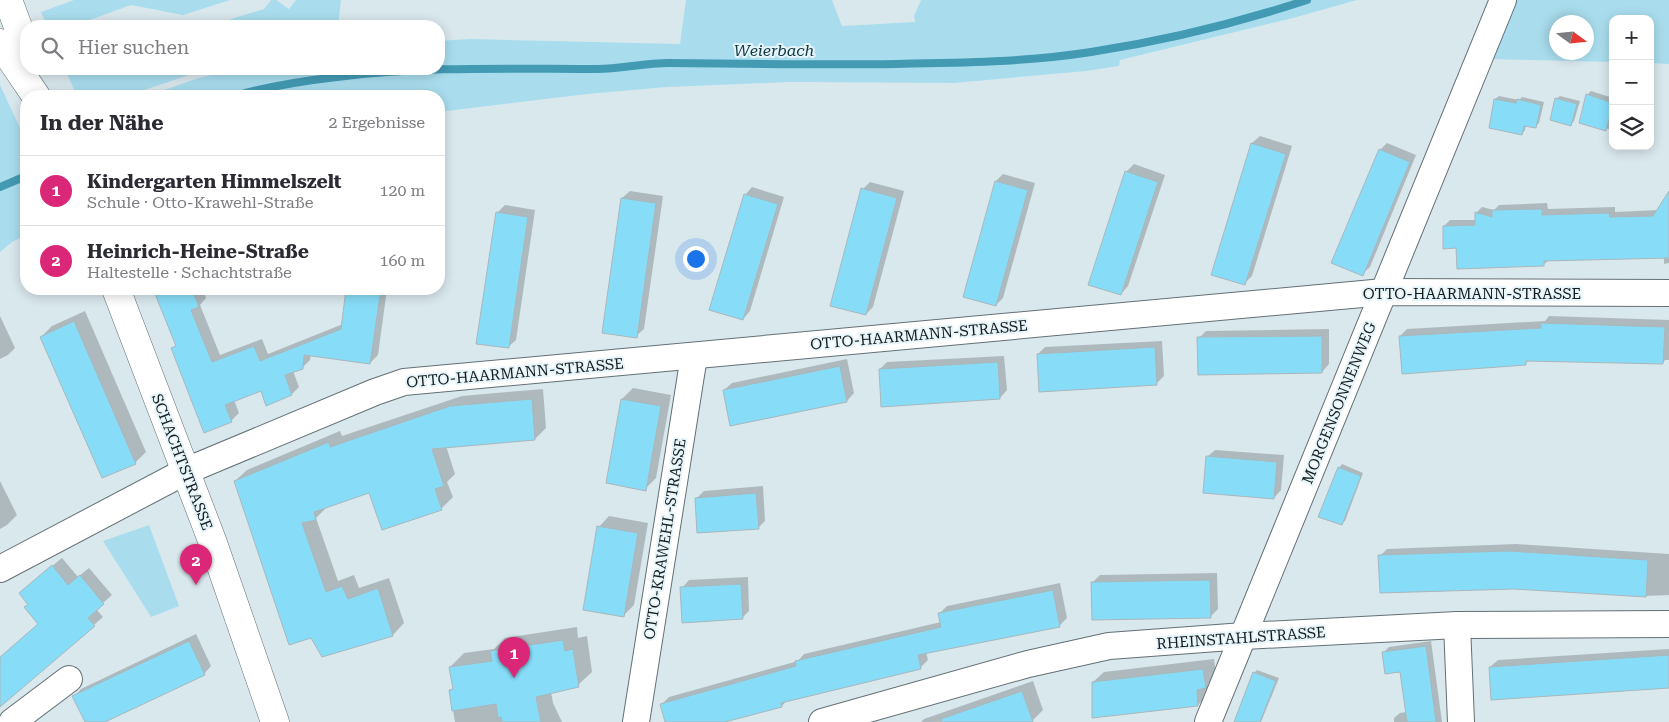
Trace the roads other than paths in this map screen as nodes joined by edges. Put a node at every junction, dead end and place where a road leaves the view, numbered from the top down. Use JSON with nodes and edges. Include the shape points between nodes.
{"nodes":[{"id":1,"x":8,"y":0,"type":"edge"},
{"id":2,"x":1503,"y":0,"type":"edge"},
{"id":3,"x":20,"y":32,"type":"edge"},
{"id":4,"x":0,"y":42,"type":"edge"},
{"id":5,"x":20,"y":72,"type":"edge"},
{"id":6,"x":22,"y":75,"type":"edge"},
{"id":7,"x":36,"y":75,"type":"edge"},
{"id":8,"x":32,"y":90,"type":"edge"},
{"id":9,"x":42,"y":90,"type":"edge"},
{"id":10,"x":1384,"y":292,"type":"junction"},
{"id":11,"x":1669,"y":293,"type":"edge"},
{"id":12,"x":118,"y":295,"type":"edge"},
{"id":13,"x":694,"y":356,"type":"junction"},
{"id":14,"x":186,"y":470,"type":"junction"},
{"id":15,"x":0,"y":569,"type":"edge"},
{"id":16,"x":1669,"y":624,"type":"edge"},
{"id":17,"x":1457,"y":625,"type":"junction"},
{"id":18,"x":1244,"y":636,"type":"junction"},
{"id":19,"x":69,"y":680,"type":"dead end"},
{"id":20,"x":12,"y":722,"type":"edge"},
{"id":21,"x":275,"y":722,"type":"edge"},
{"id":22,"x":636,"y":722,"type":"edge"},
{"id":23,"x":822,"y":722,"type":"edge"},
{"id":24,"x":1208,"y":722,"type":"edge"},
{"id":25,"x":1461,"y":722,"type":"edge"}],
"edges":[{"from":1,"to":3,"type":"street"},
{"from":2,"to":10,"type":"street","name":"MORGENSONNENWEG"},
{"from":4,"to":5,"type":"street"},
{"from":6,"to":8,"type":"street"},
{"from":7,"to":9,"type":"street"},
{"from":10,"to":11,"type":"street","name":"OTTO-HAARMANN-STRASSE"},
{"from":10,"to":13,"type":"street","name":"OTTO-HAARMANN-STRASSE"},
{"from":10,"to":18,"type":"street","name":"MORGENSONNENWEG"},
{"from":12,"to":14,"type":"street","name":"SCHACHTSTRASSE"},
{"from":13,"to":14,"type":"street","name":"OTTO-HAARMANN-STRASSE","via":[[404,382]]},
{"from":13,"to":22,"type":"street","name":"OTTO-KRAWEHL-STRASSE"},
{"from":14,"to":15,"type":"street","name":"OTTO-HAARMANN-STRASSE"},
{"from":14,"to":21,"type":"street","name":"SCHACHTSTRASSE"},
{"from":16,"to":17,"type":"street","name":"RHEINSTAHLSTRASSE"},
{"from":17,"to":18,"type":"street","name":"RHEINSTAHLSTRASSE"},
{"from":17,"to":25,"type":"street"},
{"from":18,"to":23,"type":"street","name":"RHEINSTAHLSTRASSE","via":[[1109,646],[1028,664]]},
{"from":18,"to":24,"type":"street","name":"MORGENSONNENWEG"},
{"from":19,"to":20,"type":"street"}]}
